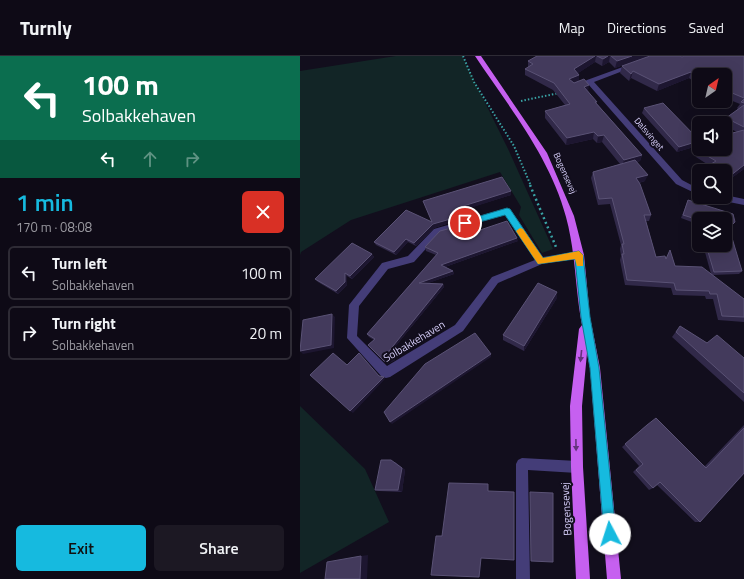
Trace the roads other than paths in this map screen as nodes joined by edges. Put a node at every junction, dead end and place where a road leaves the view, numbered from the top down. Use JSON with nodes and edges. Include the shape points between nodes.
{"nodes":[{"id":1,"x":478,"y":56,"type":"edge"},
{"id":2,"x":659,"y":56,"type":"edge"},
{"id":3,"x":589,"y":81,"type":"junction"},
{"id":4,"x":573,"y":86,"type":"edge"},
{"id":5,"x":692,"y":188,"type":"edge"},
{"id":6,"x":732,"y":200,"type":"edge"},
{"id":7,"x":744,"y":202,"type":"edge"},
{"id":8,"x":579,"y":255,"type":"junction"},
{"id":9,"x":541,"y":261,"type":"junction"},
{"id":10,"x":585,"y":317,"type":"junction"},
{"id":11,"x":577,"y":467,"type":"junction"},
{"id":12,"x":523,"y":579,"type":"edge"},
{"id":13,"x":583,"y":579,"type":"edge"},
{"id":14,"x":614,"y":579,"type":"edge"}],
"edges":[{"from":1,"to":8,"type":"main road","name":"Bogensevej","via":[[543,153],[570,216]]},
{"from":2,"to":3,"type":"street"},
{"from":3,"to":4,"type":"street"},
{"from":3,"to":5,"type":"street","name":"Dalsvinget","via":[[679,182]]},
{"from":6,"to":7,"type":"street"},
{"from":8,"to":9,"type":"street","name":"Solbakkehaven"},
{"from":8,"to":10,"type":"main road","name":"Bogensevej"},
{"from":9,"to":9,"type":"street","name":"Solbakkehaven","via":[[495,280],[459,328],[386,373],[352,338],[354,305],[385,266],[411,260],[438,230],[507,211]]},
{"from":10,"to":11,"type":"main road","name":"Bogensevej","one_way":true,"via":[[576,406]]},
{"from":10,"to":14,"type":"main road","name":"Bogensevej","via":[[594,368]]},
{"from":11,"to":12,"type":"street","via":[[522,464]]},
{"from":11,"to":13,"type":"main road","name":"Bogensevej"}]}
